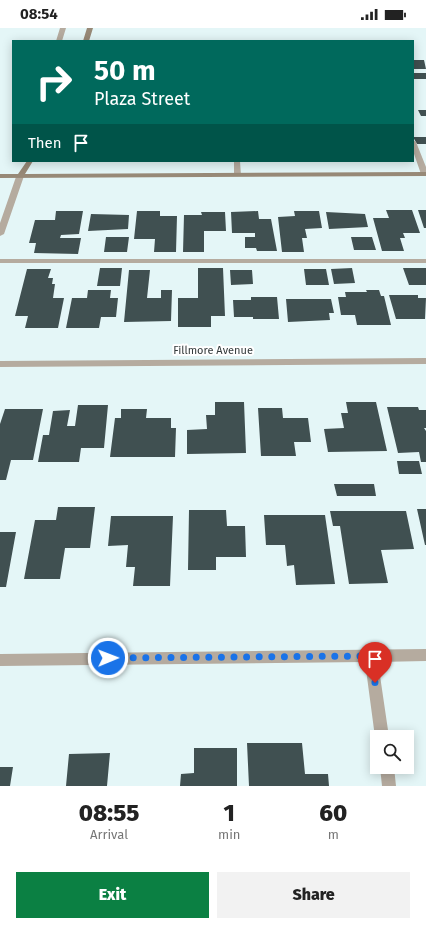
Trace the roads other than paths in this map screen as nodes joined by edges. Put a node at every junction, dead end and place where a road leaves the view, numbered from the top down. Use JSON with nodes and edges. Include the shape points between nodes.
{"nodes":[{"id":1,"x":63,"y":28,"type":"edge"},
{"id":2,"x":90,"y":28,"type":"edge"},
{"id":3,"x":59,"y":40,"type":"edge"},
{"id":4,"x":86,"y":40,"type":"edge"},
{"id":5,"x":414,"y":145,"type":"edge"},
{"id":6,"x":29,"y":162,"type":"edge"},
{"id":7,"x":237,"y":162,"type":"edge"},
{"id":8,"x":238,"y":174,"type":"junction"},
{"id":9,"x":425,"y":174,"type":"edge"},
{"id":10,"x":0,"y":176,"type":"edge"},
{"id":11,"x":20,"y":176,"type":"junction"},
{"id":12,"x":0,"y":234,"type":"edge"},
{"id":13,"x":0,"y":261,"type":"edge"},
{"id":14,"x":426,"y":261,"type":"edge"},
{"id":15,"x":426,"y":361,"type":"edge"},
{"id":16,"x":0,"y":364,"type":"edge"},
{"id":17,"x":371,"y":656,"type":"junction"},
{"id":18,"x":426,"y":656,"type":"edge"},
{"id":19,"x":0,"y":660,"type":"edge"},
{"id":20,"x":381,"y":730,"type":"edge"},
{"id":21,"x":388,"y":774,"type":"edge"},
{"id":22,"x":390,"y":786,"type":"edge"}],
"edges":[{"from":1,"to":3,"type":"street"},
{"from":2,"to":4,"type":"street"},
{"from":5,"to":9,"type":"street"},
{"from":6,"to":11,"type":"street"},
{"from":7,"to":8,"type":"street"},
{"from":8,"to":9,"type":"street"},
{"from":8,"to":11,"type":"street"},
{"from":10,"to":11,"type":"street"},
{"from":11,"to":12,"type":"street"},
{"from":13,"to":14,"type":"street"},
{"from":15,"to":16,"type":"street","name":"Fillmore Avenue"},
{"from":17,"to":18,"type":"street"},
{"from":17,"to":19,"type":"street"},
{"from":17,"to":20,"type":"street"},
{"from":21,"to":22,"type":"street"}]}
